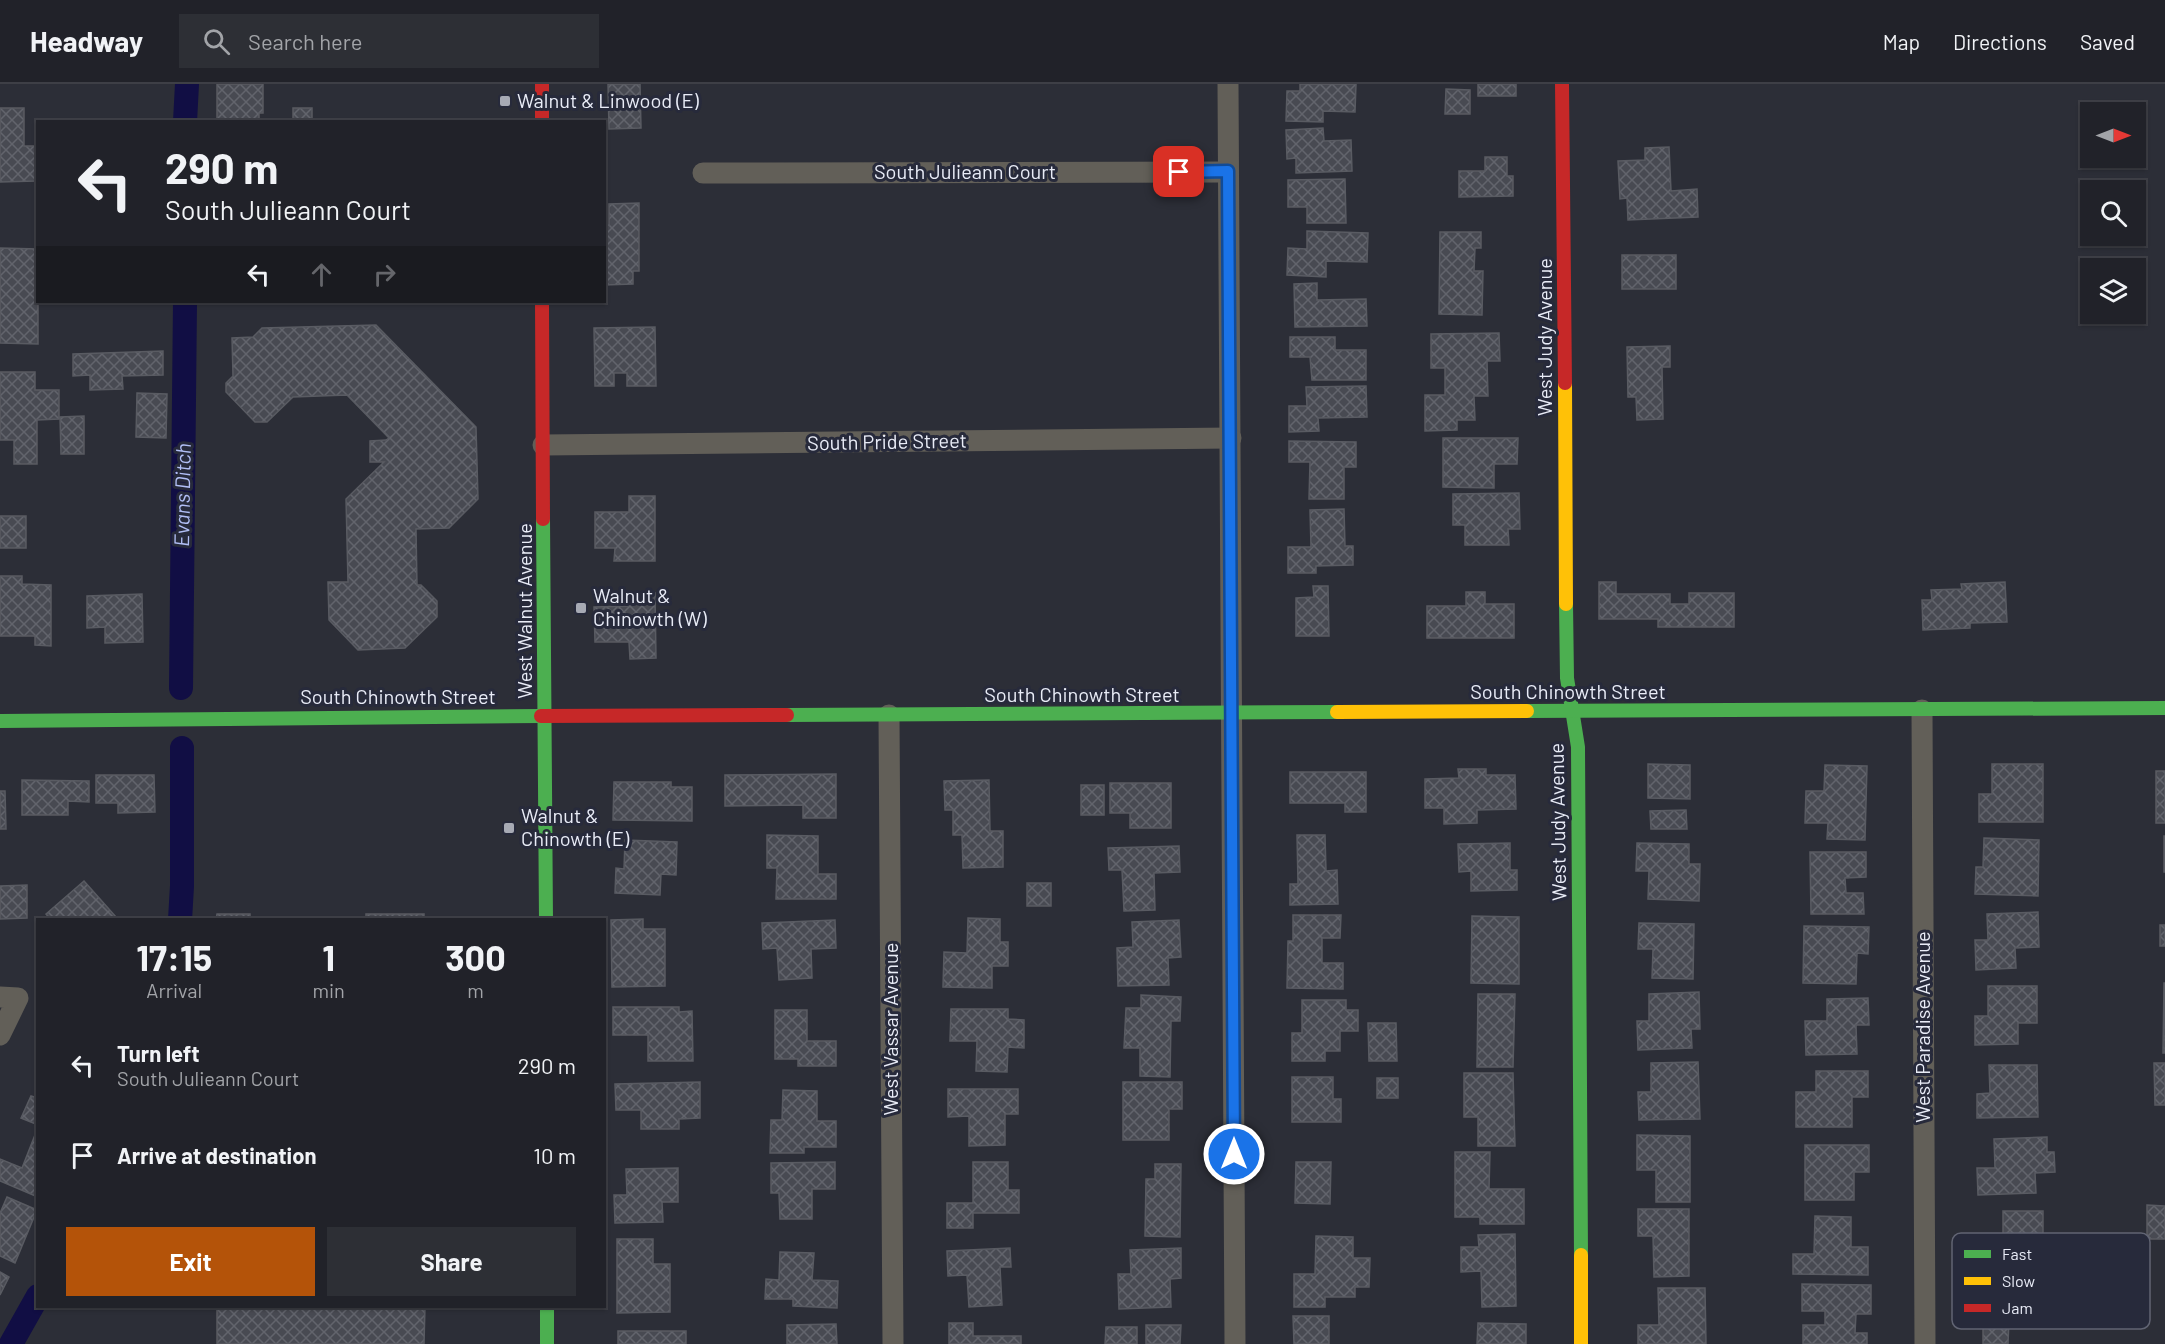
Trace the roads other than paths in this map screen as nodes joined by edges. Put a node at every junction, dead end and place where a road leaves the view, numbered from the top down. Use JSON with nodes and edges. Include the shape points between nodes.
{"nodes":[{"id":1,"x":542,"y":84,"type":"edge"},
{"id":2,"x":1228,"y":84,"type":"edge"},
{"id":3,"x":1562,"y":84,"type":"edge"},
{"id":4,"x":542,"y":120,"type":"edge"},
{"id":5,"x":1228,"y":171,"type":"junction"},
{"id":6,"x":703,"y":173,"type":"dead end"},
{"id":7,"x":542,"y":303,"type":"edge"},
{"id":8,"x":1231,"y":438,"type":"junction"},
{"id":9,"x":543,"y":445,"type":"junction"},
{"id":10,"x":2165,"y":708,"type":"edge"},
{"id":11,"x":1922,"y":710,"type":"junction"},
{"id":12,"x":1572,"y":711,"type":"junction"},
{"id":13,"x":1232,"y":714,"type":"junction"},
{"id":14,"x":889,"y":715,"type":"junction"},
{"id":15,"x":544,"y":716,"type":"junction"},
{"id":16,"x":0,"y":721,"type":"edge"},
{"id":17,"x":546,"y":918,"type":"edge"},
{"id":18,"x":9,"y":997,"type":"edge"},
{"id":19,"x":0,"y":1035,"type":"edge"},
{"id":20,"x":547,"y":1308,"type":"edge"},
{"id":21,"x":547,"y":1344,"type":"edge"},
{"id":22,"x":893,"y":1344,"type":"edge"},
{"id":23,"x":1235,"y":1344,"type":"edge"},
{"id":24,"x":1581,"y":1344,"type":"edge"},
{"id":25,"x":1925,"y":1344,"type":"edge"}],
"edges":[{"from":1,"to":4,"type":"street"},
{"from":2,"to":5,"type":"street"},
{"from":3,"to":12,"type":"street","name":"West Judy Avenue","via":[[1567,678]]},
{"from":5,"to":6,"type":"street","name":"South Julieann Court"},
{"from":5,"to":8,"type":"street"},
{"from":7,"to":9,"type":"street","name":"West Walnut Avenue"},
{"from":8,"to":9,"type":"street","name":"South Pride Street"},
{"from":8,"to":13,"type":"street"},
{"from":9,"to":15,"type":"street","name":"West Walnut Avenue"},
{"from":10,"to":11,"type":"street","name":"South Chinowth Street"},
{"from":11,"to":12,"type":"street","name":"South Chinowth Street"},
{"from":11,"to":25,"type":"street","name":"West Paradise Avenue"},
{"from":12,"to":13,"type":"street","name":"South Chinowth Street"},
{"from":12,"to":24,"type":"street","name":"West Judy Avenue","via":[[1578,747]]},
{"from":13,"to":14,"type":"street","name":"South Chinowth Street"},
{"from":13,"to":23,"type":"street"},
{"from":14,"to":15,"type":"street","name":"South Chinowth Street"},
{"from":14,"to":22,"type":"street","name":"West Vassar Avenue"},
{"from":15,"to":16,"type":"street","name":"South Chinowth Street"},
{"from":15,"to":17,"type":"street","name":"West Walnut Avenue"},
{"from":18,"to":19,"type":"street"},
{"from":20,"to":21,"type":"street"}]}
